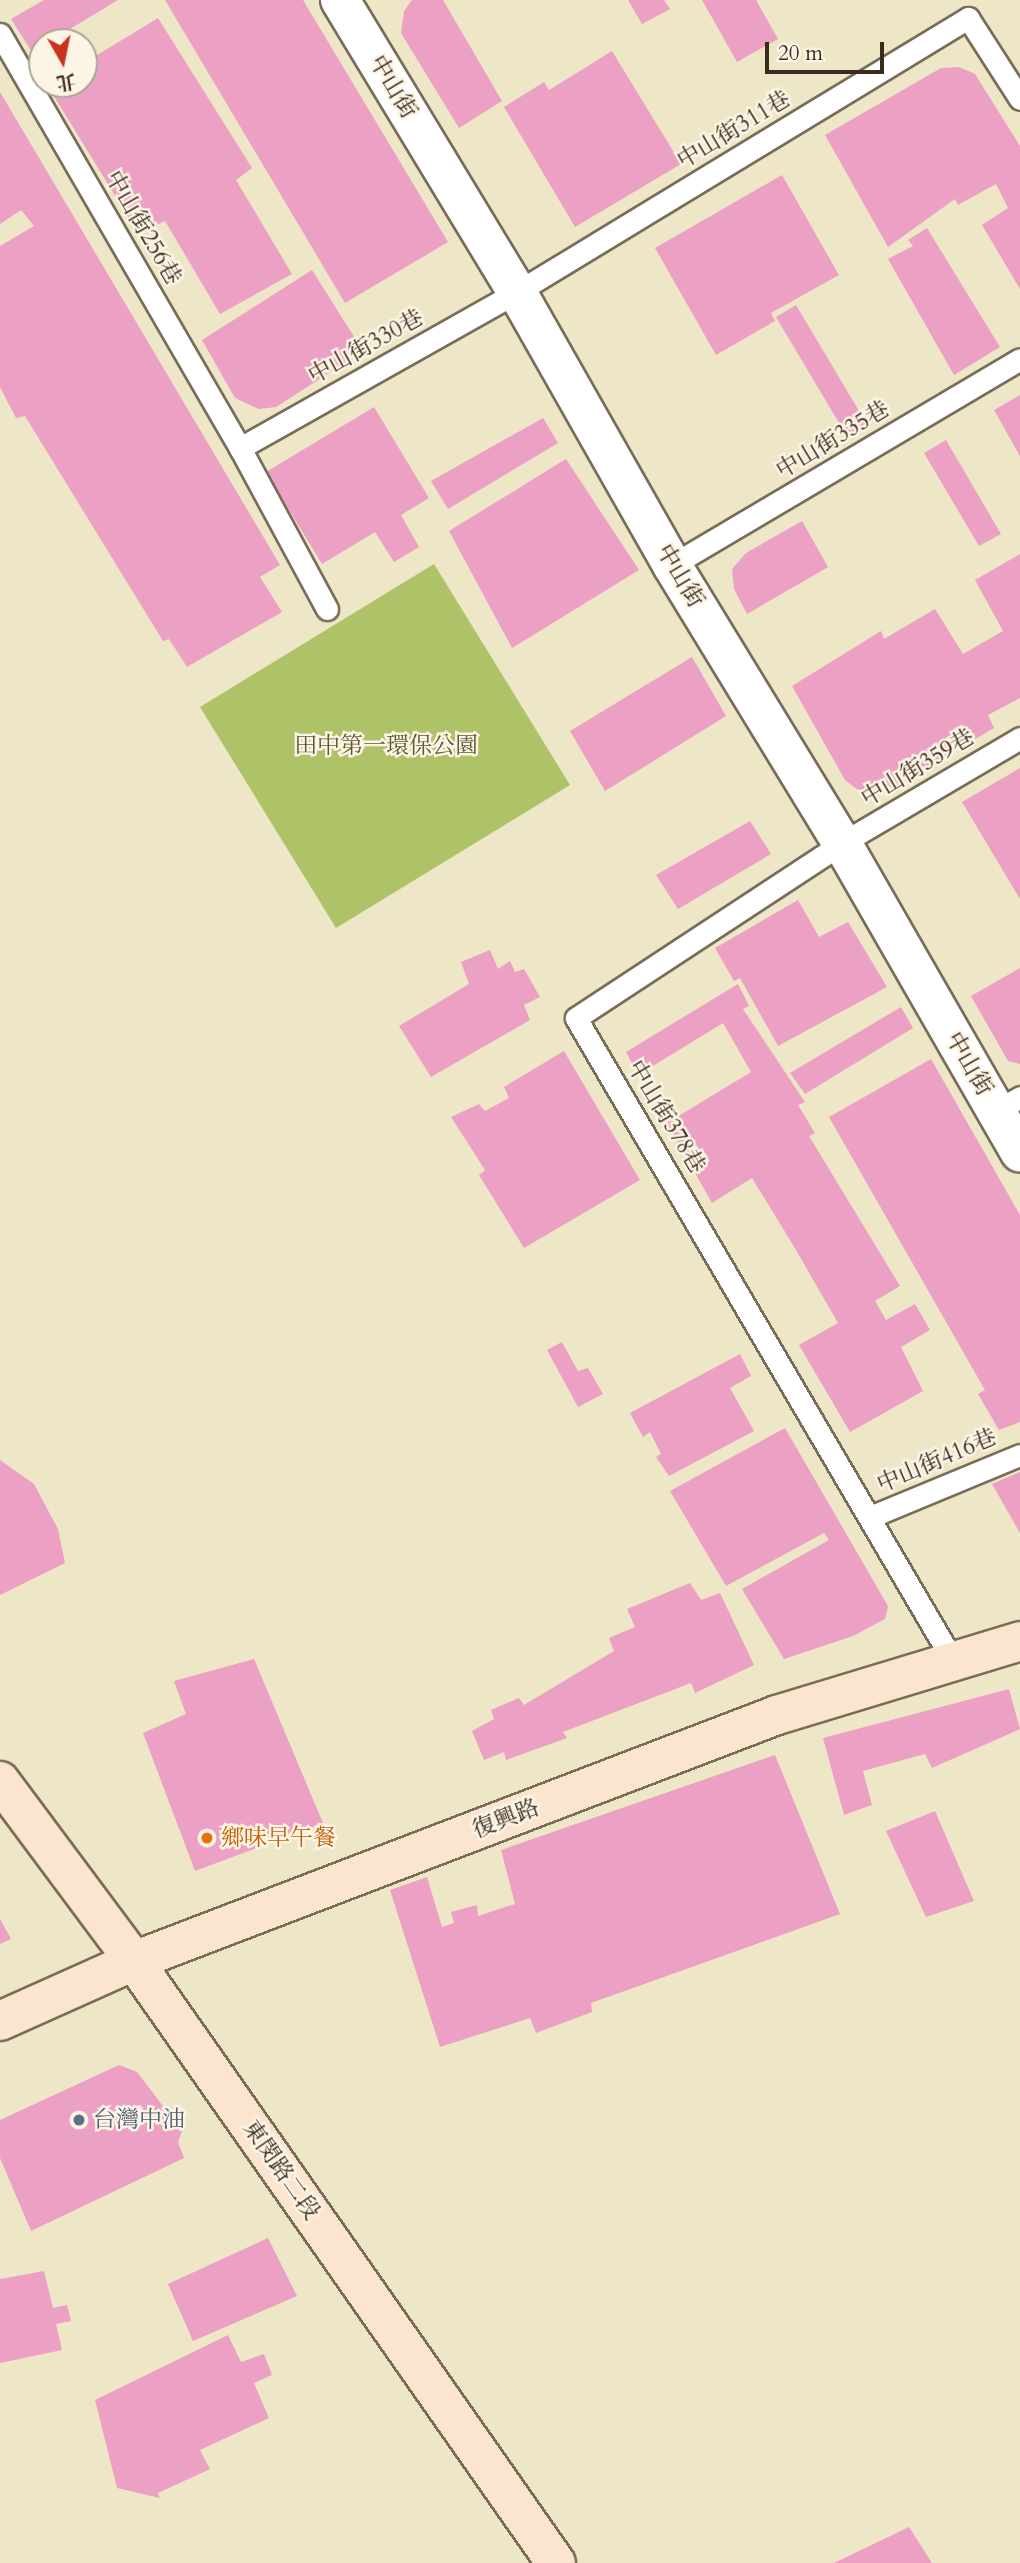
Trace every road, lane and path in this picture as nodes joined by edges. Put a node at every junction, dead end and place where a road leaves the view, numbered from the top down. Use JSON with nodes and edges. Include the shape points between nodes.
{"nodes":[{"id":1,"x":344,"y":1,"type":"edge"},
{"id":2,"x":963,"y":9,"type":"edge"},
{"id":3,"x":0,"y":34,"type":"edge"},
{"id":4,"x":1020,"y":99,"type":"edge"},
{"id":5,"x":517,"y":292,"type":"junction"},
{"id":6,"x":1020,"y":359,"type":"edge"},
{"id":7,"x":240,"y":448,"type":"junction"},
{"id":8,"x":672,"y":565,"type":"junction"},
{"id":9,"x":327,"y":610,"type":"dead end"},
{"id":10,"x":1020,"y":738,"type":"edge"},
{"id":11,"x":842,"y":843,"type":"junction"},
{"id":12,"x":1008,"y":1104,"type":"edge"},
{"id":13,"x":1020,"y":1152,"type":"edge"},
{"id":14,"x":1020,"y":1455,"type":"edge"},
{"id":15,"x":870,"y":1517,"type":"junction"},
{"id":16,"x":1020,"y":1641,"type":"edge"},
{"id":17,"x":952,"y":1659,"type":"junction"},
{"id":18,"x":0,"y":1782,"type":"edge"},
{"id":19,"x":134,"y":1961,"type":"junction"},
{"id":20,"x":0,"y":2021,"type":"edge"},
{"id":21,"x":556,"y":2563,"type":"edge"}],
"edges":[{"from":1,"to":5,"type":"street","name":"中山街"},
{"from":2,"to":4,"type":"lane","name":"中山街311巷"},
{"from":2,"to":5,"type":"lane","name":"中山街311巷"},
{"from":3,"to":7,"type":"lane","name":"中山街256巷"},
{"from":5,"to":7,"type":"lane","name":"中山街330巷"},
{"from":5,"to":8,"type":"street","name":"中山街"},
{"from":6,"to":8,"type":"lane","name":"中山街335巷"},
{"from":7,"to":9,"type":"lane","name":"中山街256巷"},
{"from":8,"to":11,"type":"street","name":"中山街"},
{"from":10,"to":11,"type":"lane","name":"中山街359巷"},
{"from":11,"to":12,"type":"street","name":"中山街"},
{"from":11,"to":15,"type":"lane","name":"中山街378巷","via":[[576,1018]]},
{"from":12,"to":13,"type":"street","name":"中山街"},
{"from":14,"to":15,"type":"lane","name":"中山街416巷"},
{"from":15,"to":17,"type":"lane","name":"中山街416巷"},
{"from":16,"to":17,"type":"street","name":"復興路"},
{"from":17,"to":19,"type":"street","name":"復興路","via":[[777,1715]]},
{"from":18,"to":19,"type":"street","name":"東閔路二段"},
{"from":19,"to":20,"type":"street","name":"復興路"},
{"from":19,"to":21,"type":"street","name":"東閔路二段"}]}
